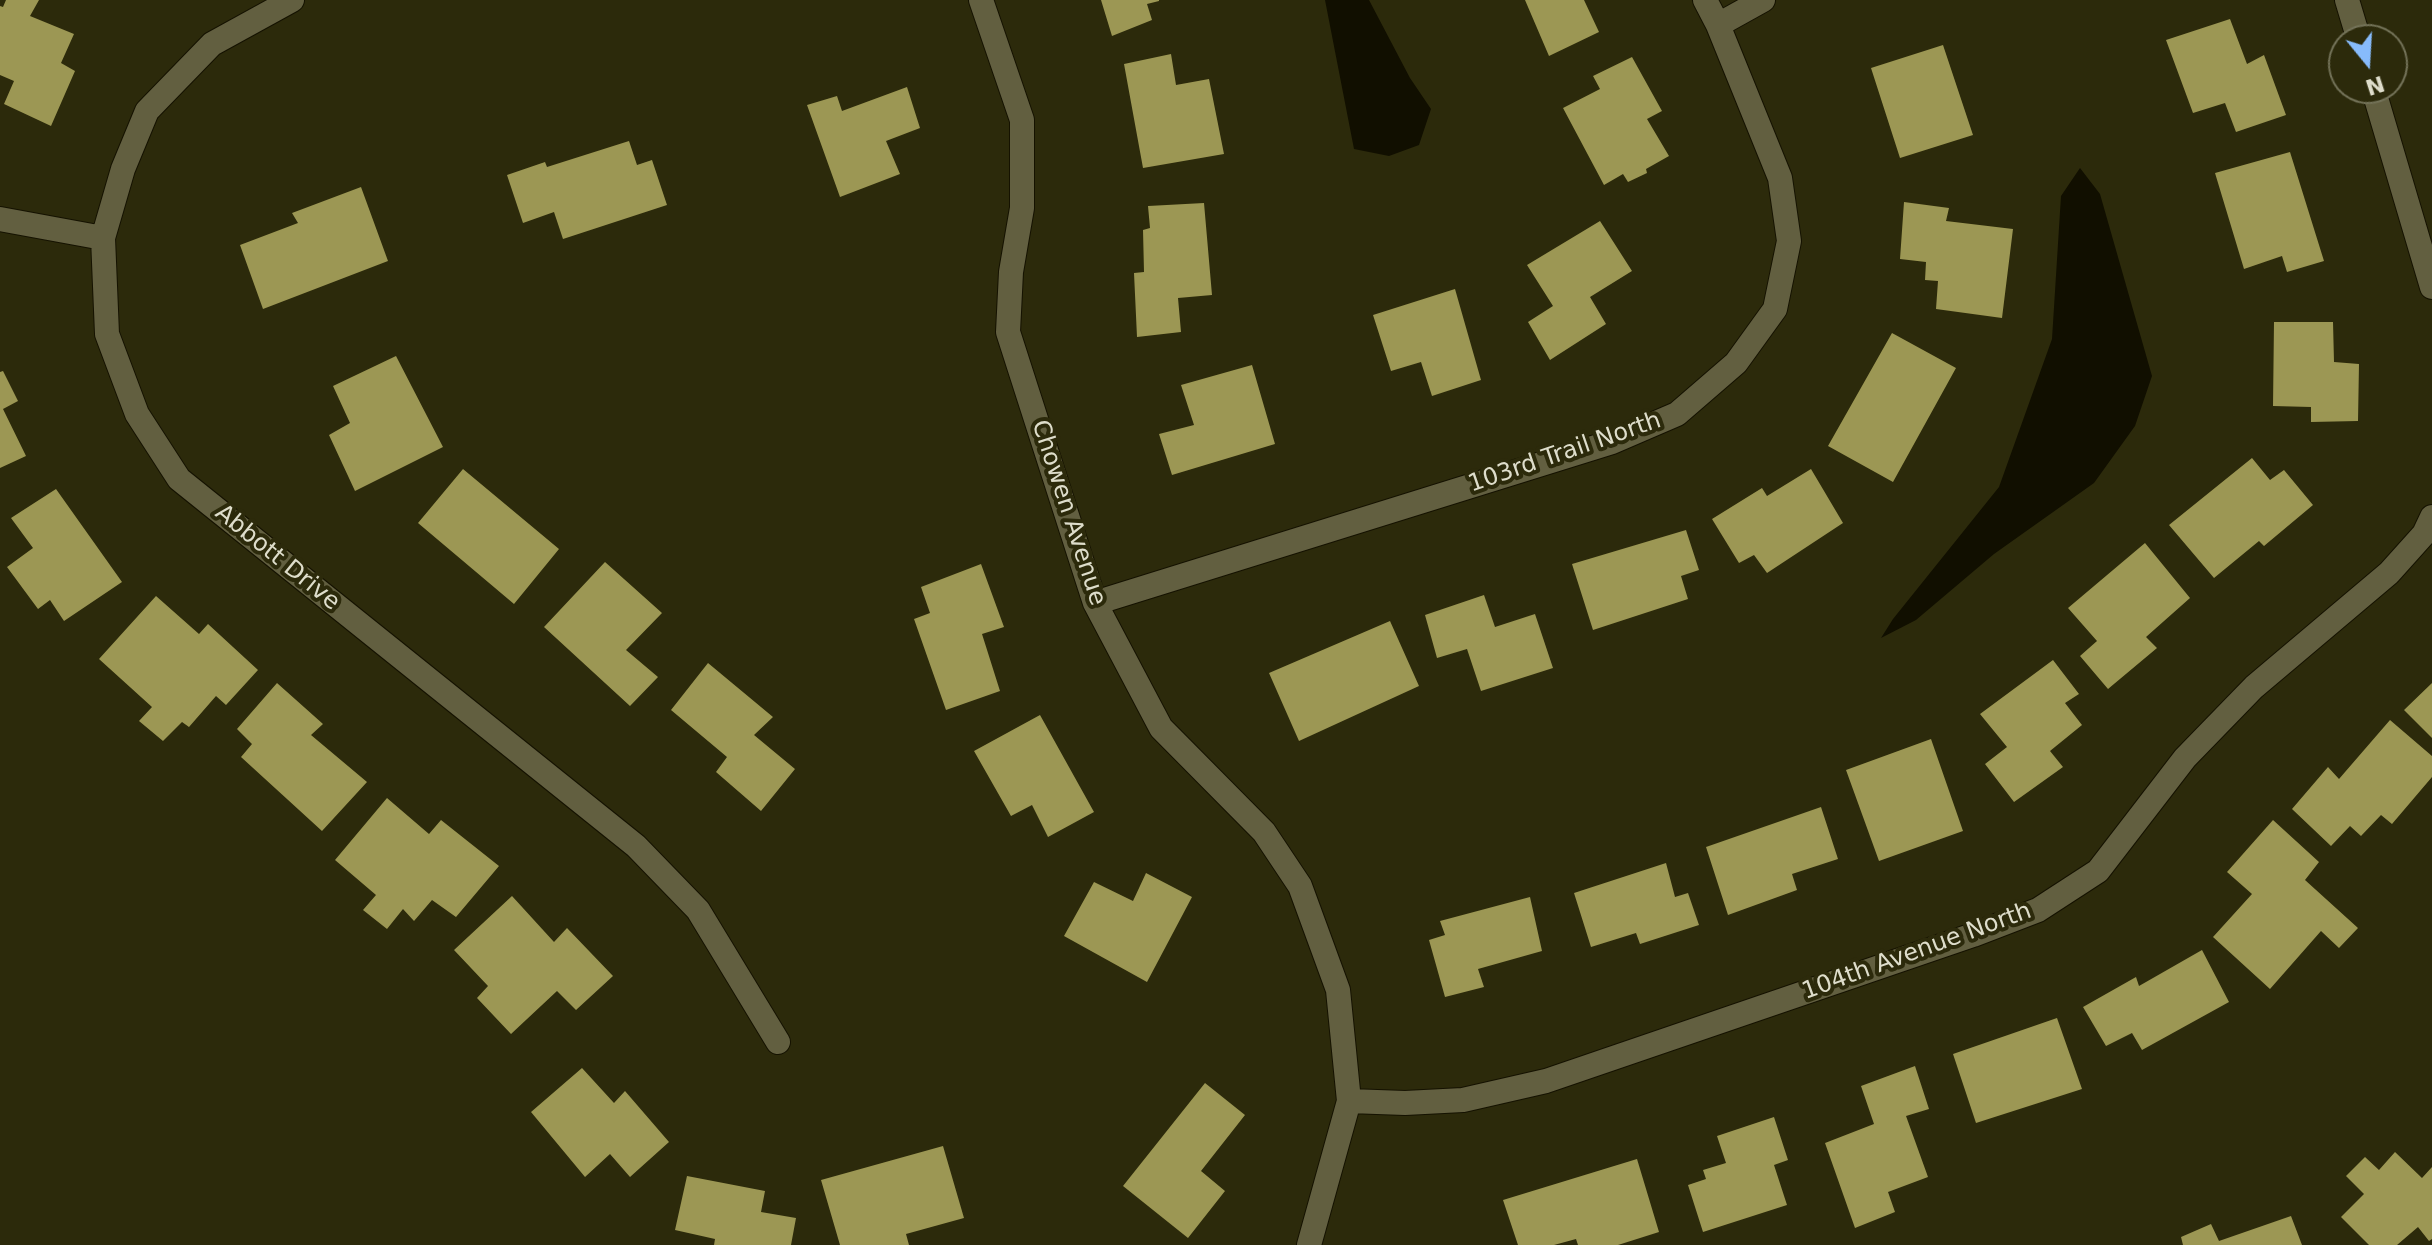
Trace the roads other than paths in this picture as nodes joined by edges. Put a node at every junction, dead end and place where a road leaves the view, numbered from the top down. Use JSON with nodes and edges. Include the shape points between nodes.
{"nodes":[{"id":1,"x":292,"y":0,"type":"edge"},
{"id":2,"x":981,"y":0,"type":"edge"},
{"id":3,"x":1705,"y":0,"type":"edge"},
{"id":4,"x":1763,"y":0,"type":"edge"},
{"id":5,"x":2347,"y":0,"type":"edge"},
{"id":6,"x":2354,"y":24,"type":"edge"},
{"id":7,"x":1718,"y":25,"type":"junction"},
{"id":8,"x":2378,"y":104,"type":"edge"},
{"id":9,"x":0,"y":219,"type":"edge"},
{"id":10,"x":103,"y":238,"type":"junction"},
{"id":11,"x":2432,"y":287,"type":"edge"},
{"id":12,"x":2432,"y":517,"type":"edge"},
{"id":13,"x":1095,"y":603,"type":"junction"},
{"id":14,"x":778,"y":1042,"type":"dead end"},
{"id":15,"x":1349,"y":1101,"type":"junction"},
{"id":16,"x":1309,"y":1245,"type":"edge"}],
"edges":[{"from":1,"to":10,"type":"street","name":"Abbott Drive","via":[[212,44],[147,111]]},
{"from":2,"to":13,"type":"street","name":"Chowen Avenue","via":[[1022,120],[1022,208],[1008,332]]},
{"from":3,"to":7,"type":"street","name":"103rd Trail North"},
{"from":4,"to":7,"type":"street"},
{"from":5,"to":6,"type":"street"},
{"from":7,"to":13,"type":"street","name":"103rd Trail North","via":[[1780,178],[1789,241],[1775,309],[1736,363],[1677,414],[1612,442]]},
{"from":8,"to":11,"type":"street"},
{"from":9,"to":10,"type":"street"},
{"from":10,"to":14,"type":"street","name":"Abbott Drive","via":[[107,334],[137,414],[179,479],[636,846],[698,910]]},
{"from":12,"to":15,"type":"street","name":"104th Avenue North","via":[[2424,534],[2389,573],[2254,687],[2185,758],[2098,871],[2038,910],[1546,1081],[1463,1100]]},
{"from":13,"to":15,"type":"street","name":"Chowen Avenue","via":[[1161,728],[1264,832],[1300,886],[1338,990]]},
{"from":15,"to":16,"type":"street","name":"Chowen Avenue"}]}
